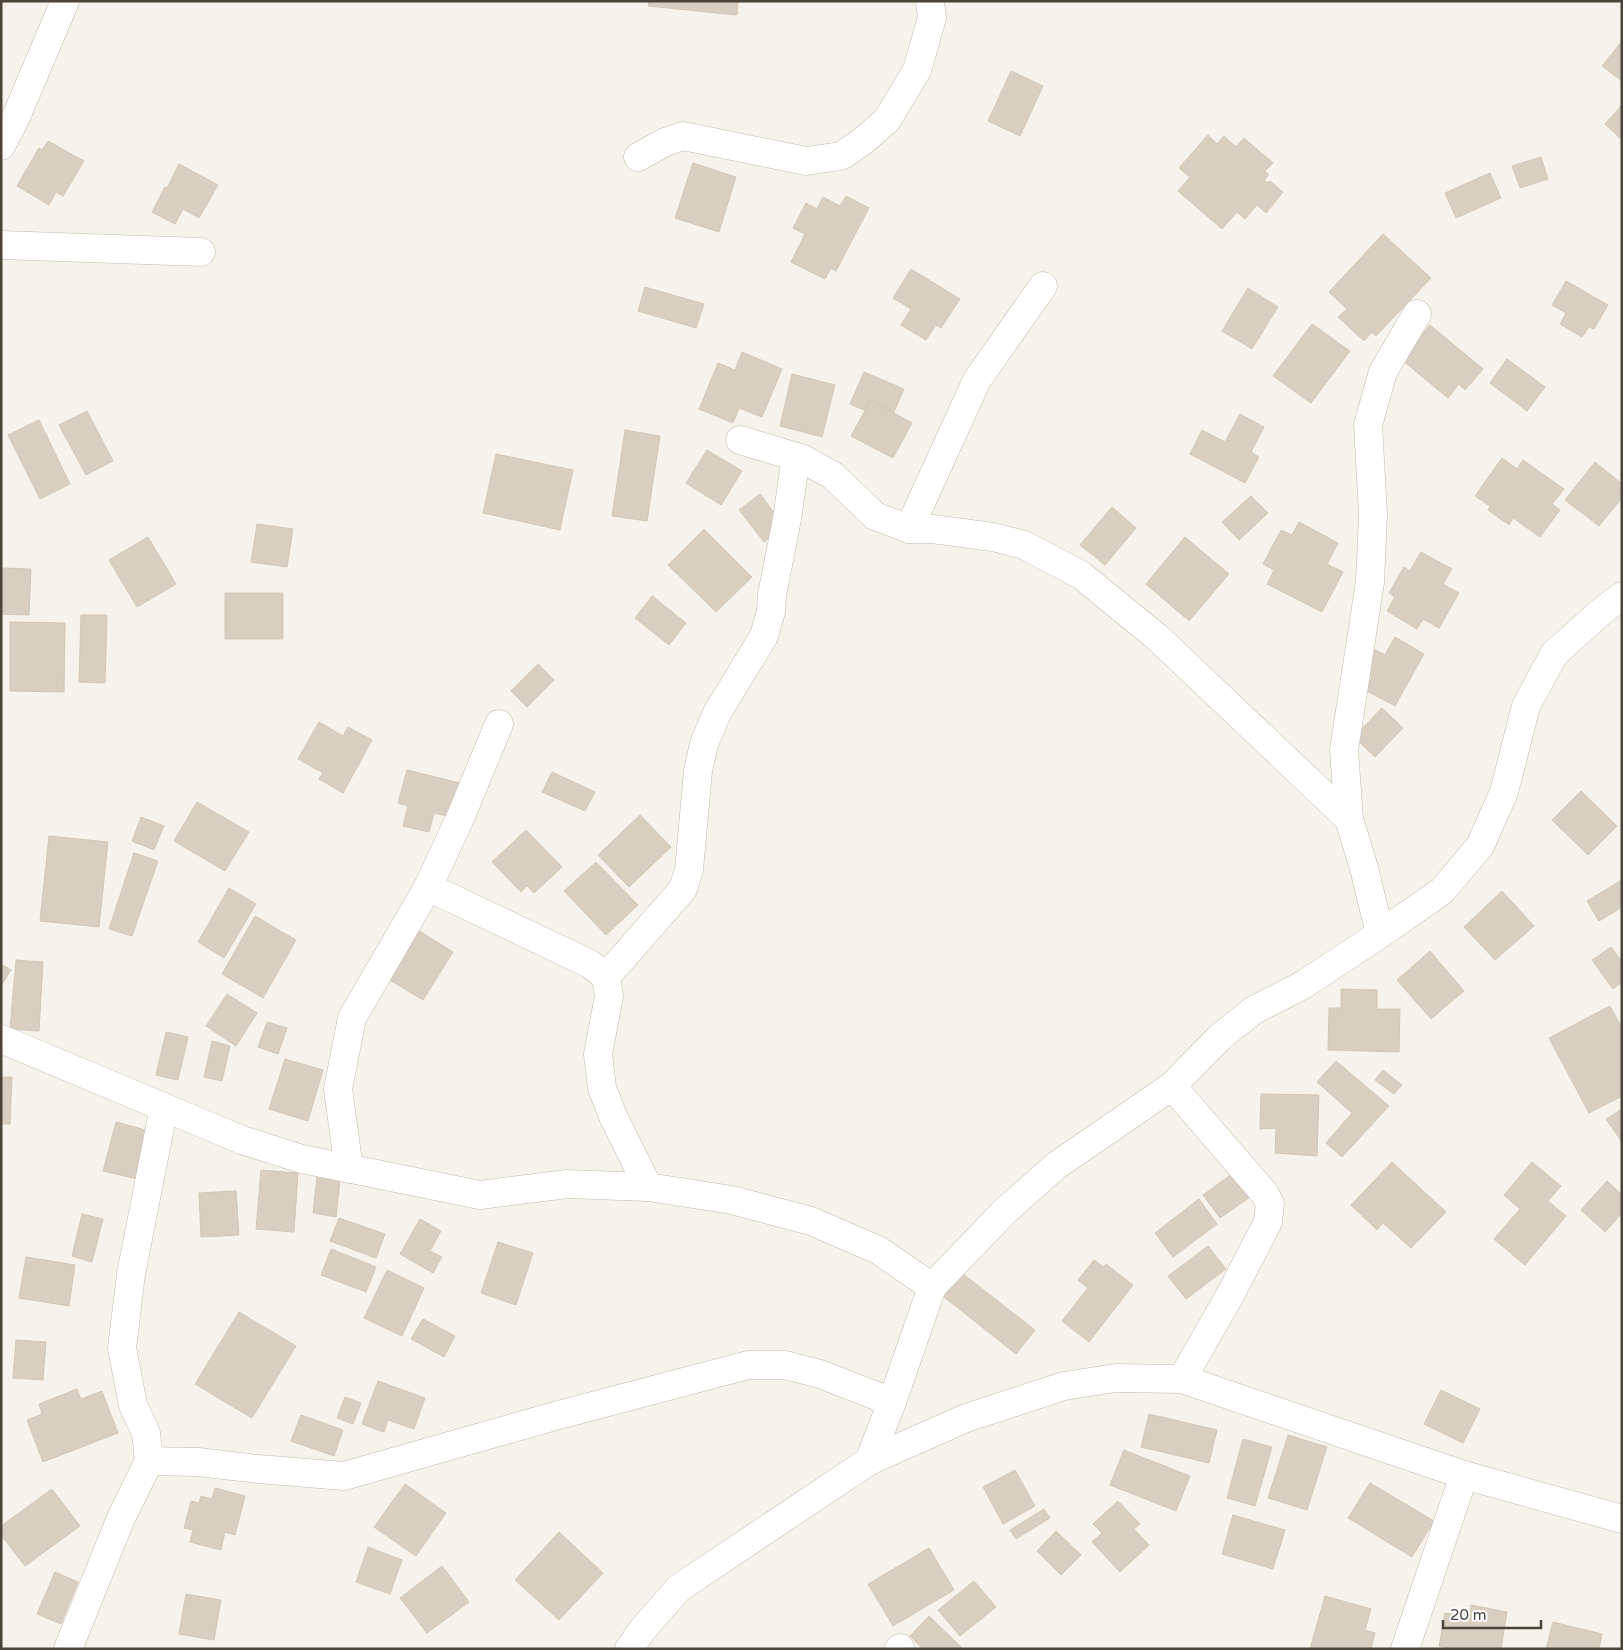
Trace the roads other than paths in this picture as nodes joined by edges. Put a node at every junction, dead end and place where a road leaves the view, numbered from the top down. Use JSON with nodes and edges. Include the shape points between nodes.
{"nodes":[{"id":1,"x":64,"y":1,"type":"edge"},
{"id":2,"x":930,"y":1,"type":"edge"},
{"id":3,"x":9,"y":112,"type":"edge"},
{"id":4,"x":1,"y":146,"type":"edge"},
{"id":5,"x":638,"y":157,"type":"dead end"},
{"id":6,"x":1,"y":245,"type":"edge"},
{"id":7,"x":201,"y":252,"type":"dead end"},
{"id":8,"x":1043,"y":286,"type":"dead end"},
{"id":9,"x":1417,"y":314,"type":"dead end"},
{"id":10,"x":740,"y":440,"type":"dead end"},
{"id":11,"x":796,"y":457,"type":"junction"},
{"id":12,"x":909,"y":529,"type":"junction"},
{"id":13,"x":1622,"y":596,"type":"edge"},
{"id":14,"x":499,"y":724,"type":"dead end"},
{"id":15,"x":1349,"y":819,"type":"junction"},
{"id":16,"x":428,"y":888,"type":"junction"},
{"id":17,"x":1380,"y":934,"type":"junction"},
{"id":18,"x":606,"y":977,"type":"junction"},
{"id":19,"x":1,"y":1039,"type":"edge"},
{"id":20,"x":1172,"y":1086,"type":"junction"},
{"id":21,"x":164,"y":1107,"type":"junction"},
{"id":22,"x":349,"y":1170,"type":"junction"},
{"id":23,"x":648,"y":1187,"type":"junction"},
{"id":24,"x":932,"y":1287,"type":"junction"},
{"id":25,"x":1182,"y":1378,"type":"junction"},
{"id":26,"x":892,"y":1402,"type":"junction"},
{"id":27,"x":150,"y":1461,"type":"junction"},
{"id":28,"x":868,"y":1461,"type":"junction"},
{"id":29,"x":1464,"y":1475,"type":"junction"},
{"id":30,"x":1622,"y":1518,"type":"edge"},
{"id":31,"x":68,"y":1649,"type":"edge"},
{"id":32,"x":629,"y":1649,"type":"edge"},
{"id":33,"x":1405,"y":1649,"type":"edge"}],
"edges":[{"from":1,"to":3,"type":"street"},
{"from":2,"to":5,"type":"street","via":[[932,18],[917,70],[887,120],[841,156],[806,161],[683,136]]},
{"from":3,"to":4,"type":"street"},
{"from":6,"to":7,"type":"street"},
{"from":8,"to":12,"type":"street","via":[[977,380]]},
{"from":9,"to":15,"type":"street","via":[[1383,372],[1368,425],[1373,514],[1370,582],[1344,750]]},
{"from":10,"to":11,"type":"street"},
{"from":11,"to":12,"type":"street","via":[[832,475],[875,516]]},
{"from":11,"to":18,"type":"street","via":[[764,636],[717,713],[704,744],[683,889]]},
{"from":12,"to":15,"type":"street","via":[[993,537],[1024,546],[1081,576],[1158,638]]},
{"from":13,"to":17,"type":"street","via":[[1554,654],[1526,706],[1504,792],[1480,846],[1442,891]]},
{"from":14,"to":16,"type":"street"},
{"from":15,"to":17,"type":"street"},
{"from":16,"to":18,"type":"street","via":[[590,964]]},
{"from":16,"to":22,"type":"street","via":[[352,1018],[338,1088]]},
{"from":17,"to":20,"type":"street","via":[[1303,984],[1254,1010],[1220,1037]]},
{"from":18,"to":23,"type":"street","via":[[609,996],[598,1054],[602,1088]]},
{"from":19,"to":21,"type":"street"},
{"from":20,"to":24,"type":"street","via":[[1057,1165],[1004,1212]]},
{"from":20,"to":25,"type":"street","via":[[1265,1194],[1270,1204],[1268,1222]]},
{"from":21,"to":22,"type":"street","via":[[242,1140]]},
{"from":21,"to":27,"type":"street","via":[[131,1274],[122,1348],[133,1405],[146,1433]]},
{"from":22,"to":23,"type":"street","via":[[480,1195],[567,1184]]},
{"from":23,"to":24,"type":"street","via":[[732,1200],[811,1221],[878,1250]]},
{"from":24,"to":26,"type":"street"},
{"from":25,"to":28,"type":"street","via":[[1116,1378],[1064,1386],[966,1418]]},
{"from":25,"to":29,"type":"street"},
{"from":26,"to":27,"type":"street","via":[[820,1374],[785,1365],[748,1365],[344,1476],[198,1462]]},
{"from":26,"to":28,"type":"street"},
{"from":27,"to":31,"type":"street","via":[[121,1518]]},
{"from":28,"to":32,"type":"street","via":[[679,1588]]},
{"from":29,"to":30,"type":"street"},
{"from":29,"to":33,"type":"street"}]}
